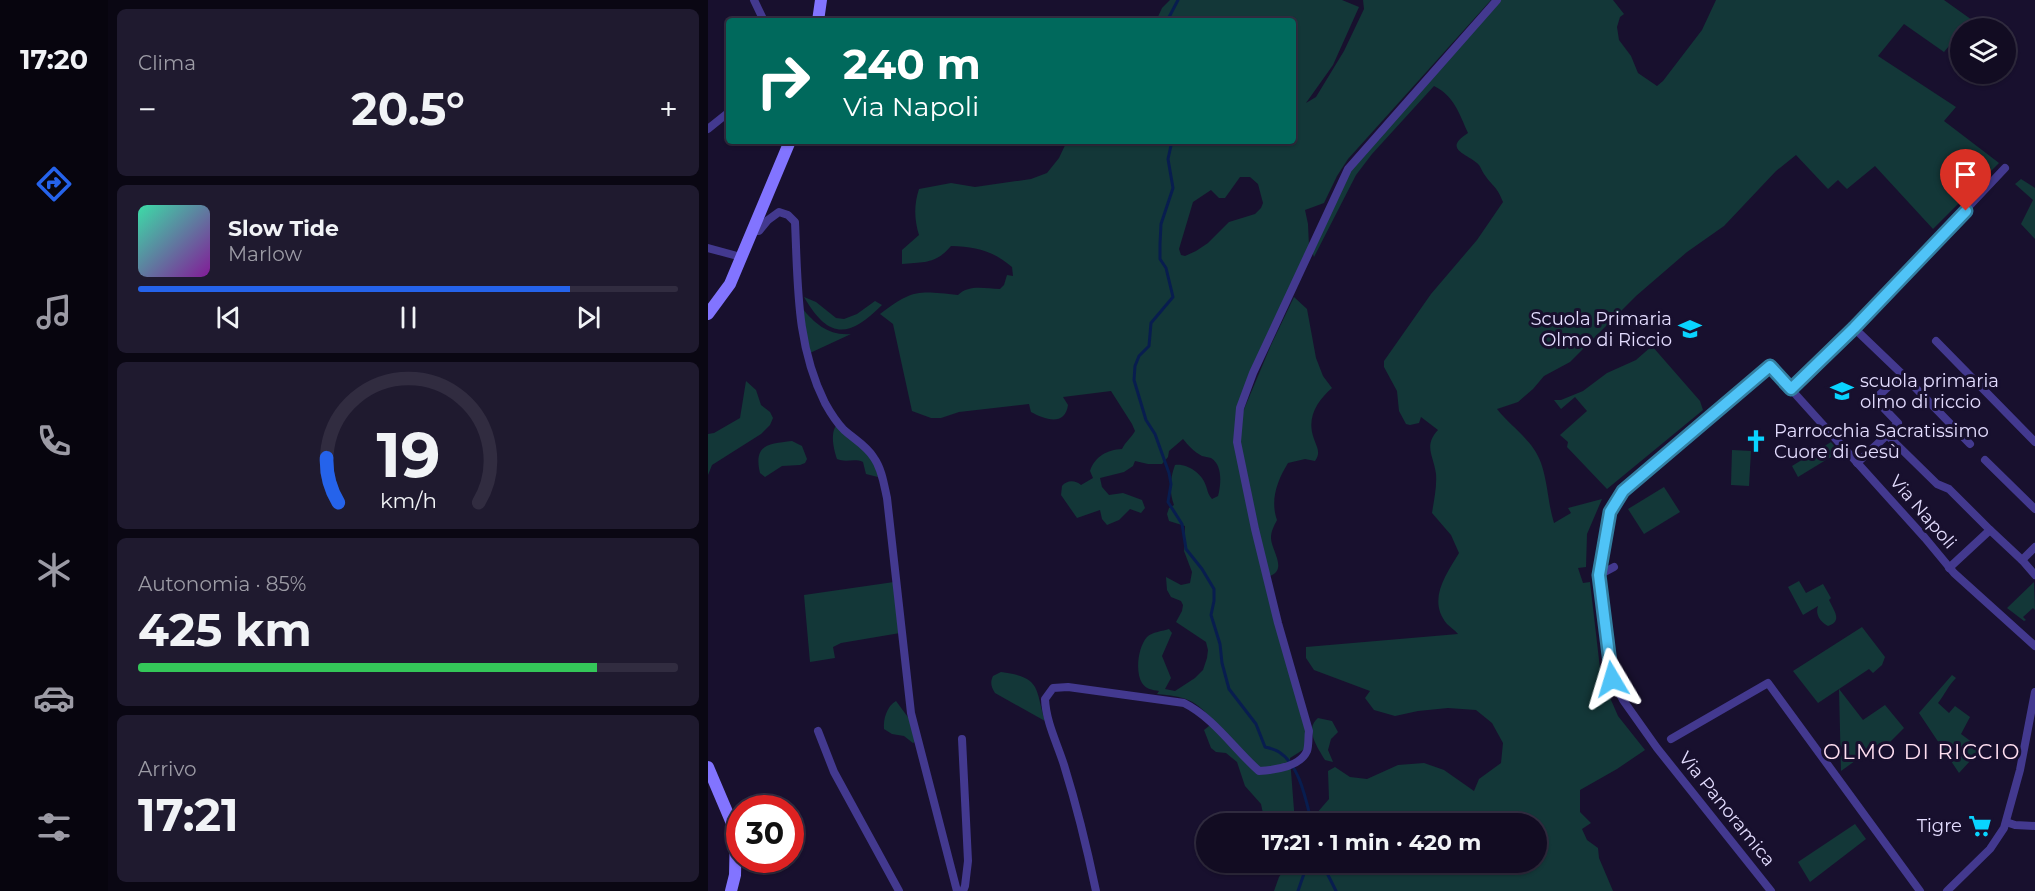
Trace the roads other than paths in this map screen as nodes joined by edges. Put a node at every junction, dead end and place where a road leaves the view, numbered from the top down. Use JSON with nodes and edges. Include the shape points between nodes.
{"nodes":[{"id":1,"x":754,"y":0,"type":"edge"},
{"id":2,"x":821,"y":0,"type":"edge"},
{"id":3,"x":1497,"y":0,"type":"edge"},
{"id":4,"x":763,"y":18,"type":"edge"},
{"id":5,"x":818,"y":18,"type":"edge"},
{"id":6,"x":726,"y":114,"type":"edge"},
{"id":7,"x":708,"y":129,"type":"edge"},
{"id":8,"x":789,"y":144,"type":"edge"},
{"id":9,"x":2005,"y":168,"type":"dead end"},
{"id":10,"x":752,"y":231,"type":"junction"},
{"id":11,"x":708,"y":248,"type":"edge"},
{"id":12,"x":741,"y":257,"type":"junction"},
{"id":13,"x":708,"y":314,"type":"edge"},
{"id":14,"x":1854,"y":328,"type":"junction"},
{"id":15,"x":1936,"y":341,"type":"dead end"},
{"id":16,"x":1770,"y":366,"type":"joint"},
{"id":17,"x":1902,"y":374,"type":"junction"},
{"id":18,"x":1791,"y":389,"type":"junction"},
{"id":19,"x":1887,"y":435,"type":"junction"},
{"id":20,"x":2035,"y":442,"type":"edge"},
{"id":21,"x":1971,"y":444,"type":"dead end"},
{"id":22,"x":1985,"y":460,"type":"dead end"},
{"id":23,"x":1857,"y":463,"type":"junction"},
{"id":24,"x":2035,"y":509,"type":"edge"},
{"id":25,"x":1990,"y":530,"type":"junction"},
{"id":26,"x":2035,"y":547,"type":"edge"},
{"id":27,"x":2022,"y":560,"type":"junction"},
{"id":28,"x":1614,"y":567,"type":"dead end"},
{"id":29,"x":1949,"y":568,"type":"junction"},
{"id":30,"x":1599,"y":575,"type":"junction"},
{"id":31,"x":2035,"y":575,"type":"edge"},
{"id":32,"x":2035,"y":646,"type":"edge"},
{"id":33,"x":2035,"y":692,"type":"edge"},
{"id":34,"x":818,"y":731,"type":"dead end"},
{"id":35,"x":962,"y":739,"type":"dead end"},
{"id":36,"x":1671,"y":739,"type":"dead end"},
{"id":37,"x":708,"y":767,"type":"edge"},
{"id":38,"x":2006,"y":822,"type":"junction"},
{"id":39,"x":2035,"y":826,"type":"edge"},
{"id":40,"x":731,"y":891,"type":"edge"},
{"id":41,"x":899,"y":891,"type":"edge"},
{"id":42,"x":957,"y":891,"type":"edge"},
{"id":43,"x":963,"y":891,"type":"edge"},
{"id":44,"x":1096,"y":891,"type":"edge"},
{"id":45,"x":1771,"y":891,"type":"edge"},
{"id":46,"x":1920,"y":891,"type":"edge"},
{"id":47,"x":1947,"y":891,"type":"edge"}],
"edges":[{"from":1,"to":4,"type":"street"},
{"from":2,"to":5,"type":"street"},
{"from":3,"to":44,"type":"street","via":[[1348,168],[1240,408],[1237,442],[1278,623],[1309,731],[1308,749],[1300,762],[1259,771],[1200,711],[1184,703],[1053,688],[1045,699],[1046,711],[1086,840]]},
{"from":6,"to":7,"type":"street"},
{"from":8,"to":10,"type":"street"},
{"from":9,"to":14,"type":"street"},
{"from":10,"to":12,"type":"street"},
{"from":10,"to":42,"type":"street","via":[[759,231],[779,212],[795,222],[797,298],[808,356],[825,404],[843,430],[874,458],[881,476],[887,498],[911,713]]},
{"from":11,"to":12,"type":"street"},
{"from":12,"to":13,"type":"street","via":[[729,284]]},
{"from":14,"to":17,"type":"street"},
{"from":14,"to":18,"type":"street"},
{"from":15,"to":20,"type":"street"},
{"from":16,"to":18,"type":"street","name":"Via Napoli"},
{"from":16,"to":30,"type":"street","name":"Via Panoramica","via":[[1623,491],[1610,512]]},
{"from":17,"to":19,"type":"street","via":[[1875,399],[1898,423]]},
{"from":17,"to":21,"type":"street"},
{"from":18,"to":23,"type":"street","name":"Via Napoli"},
{"from":19,"to":23,"type":"street"},
{"from":19,"to":25,"type":"street"},
{"from":22,"to":24,"type":"street"},
{"from":23,"to":29,"type":"street","name":"Via Napoli"},
{"from":25,"to":27,"type":"street"},
{"from":25,"to":29,"type":"street"},
{"from":26,"to":27,"type":"street"},
{"from":27,"to":31,"type":"street"},
{"from":28,"to":30,"type":"street"},
{"from":29,"to":32,"type":"street","name":"Via Napoli"},
{"from":30,"to":45,"type":"street","name":"Via Panoramica","via":[[1612,679],[1623,700],[1656,748]]},
{"from":33,"to":38,"type":"street"},
{"from":34,"to":41,"type":"street","via":[[834,772]]},
{"from":35,"to":43,"type":"street","via":[[968,861]]},
{"from":36,"to":46,"type":"street","name":"Via Panoramica","via":[[1768,683]]},
{"from":37,"to":40,"type":"street","via":[[736,833]]},
{"from":38,"to":39,"type":"street"},
{"from":38,"to":47,"type":"street","via":[[1990,849]]}]}
